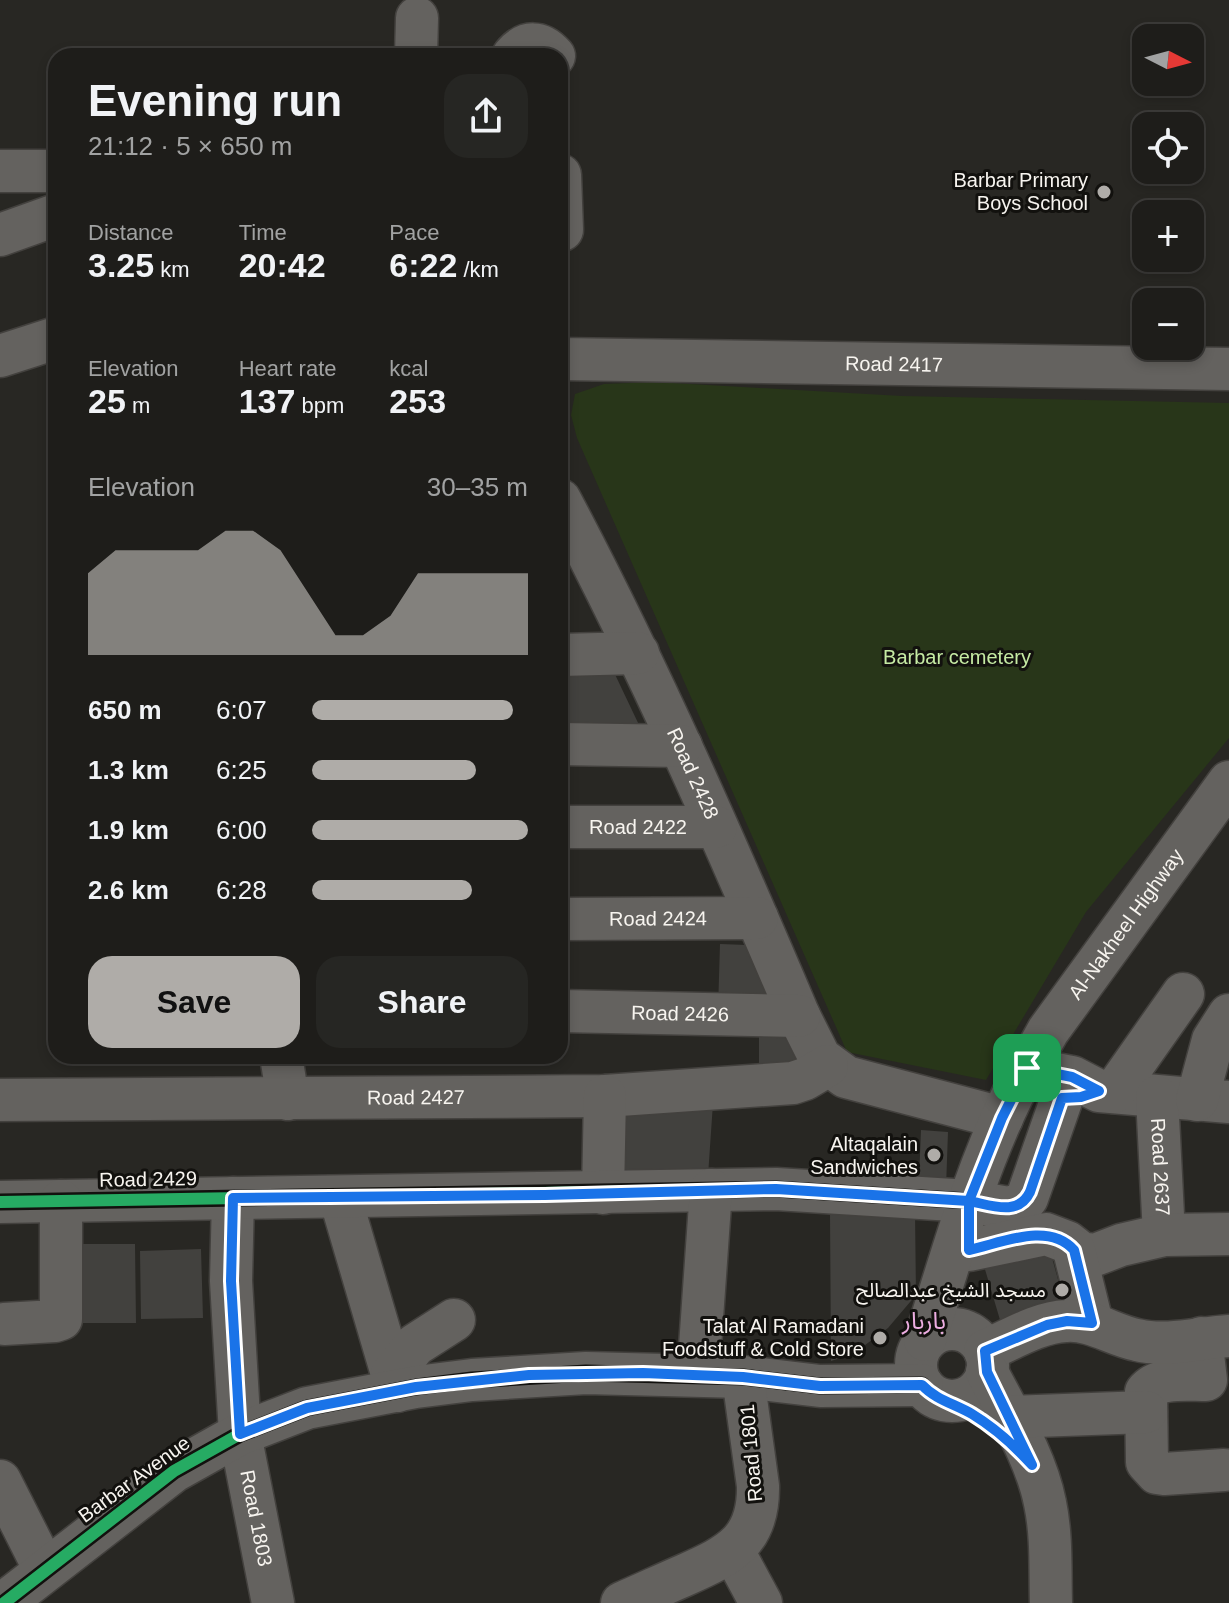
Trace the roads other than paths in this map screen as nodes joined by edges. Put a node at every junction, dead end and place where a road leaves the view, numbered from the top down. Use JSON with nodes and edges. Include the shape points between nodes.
{"nodes":[{"id":1,"x":519,"y":48,"type":"edge"},
{"id":2,"x":548,"y":48,"type":"edge"},
{"id":3,"x":0,"y":171,"type":"edge"},
{"id":4,"x":48,"y":171,"type":"edge"},
{"id":5,"x":48,"y":218,"type":"edge"},
{"id":6,"x":0,"y":235,"type":"edge"},
{"id":7,"x":48,"y":341,"type":"edge"},
{"id":8,"x":0,"y":356,"type":"edge"},
{"id":9,"x":568,"y":359,"type":"edge"},
{"id":10,"x":1229,"y":369,"type":"edge"},
{"id":11,"x":568,"y":531,"type":"edge"},
{"id":12,"x":575,"y":558,"type":"edge"},
{"id":13,"x":638,"y":653,"type":"junction"},
{"id":14,"x":568,"y":655,"type":"edge"},
{"id":15,"x":568,"y":744,"type":"edge"},
{"id":16,"x":681,"y":746,"type":"junction"},
{"id":17,"x":1229,"y":782,"type":"edge"},
{"id":18,"x":1215,"y":823,"type":"edge"},
{"id":19,"x":568,"y":827,"type":"edge"},
{"id":20,"x":716,"y":827,"type":"junction"},
{"id":21,"x":757,"y":918,"type":"junction"},
{"id":22,"x":568,"y":919,"type":"edge"},
{"id":23,"x":1183,"y":994,"type":"dead end"},
{"id":24,"x":568,"y":1012,"type":"edge"},
{"id":25,"x":1229,"y":1015,"type":"edge"},
{"id":26,"x":814,"y":1044,"type":"junction"},
{"id":27,"x":282,"y":1064,"type":"edge"},
{"id":28,"x":1014,"y":1094,"type":"junction"},
{"id":29,"x":1092,"y":1094,"type":"junction"},
{"id":30,"x":605,"y":1096,"type":"junction"},
{"id":31,"x":288,"y":1099,"type":"junction"},
{"id":32,"x":0,"y":1100,"type":"edge"},
{"id":33,"x":1194,"y":1100,"type":"edge"},
{"id":34,"x":711,"y":1190,"type":"junction"},
{"id":35,"x":603,"y":1193,"type":"junction"},
{"id":36,"x":340,"y":1197,"type":"junction"},
{"id":37,"x":233,"y":1198,"type":"junction"},
{"id":38,"x":61,"y":1201,"type":"junction"},
{"id":39,"x":969,"y":1201,"type":"junction"},
{"id":40,"x":0,"y":1202,"type":"edge"},
{"id":41,"x":1229,"y":1234,"type":"edge"},
{"id":42,"x":1164,"y":1235,"type":"junction"},
{"id":43,"x":969,"y":1250,"type":"junction"},
{"id":44,"x":1074,"y":1250,"type":"junction"},
{"id":45,"x":454,"y":1320,"type":"dead end"},
{"id":46,"x":1092,"y":1323,"type":"junction"},
{"id":47,"x":4,"y":1324,"type":"dead end"},
{"id":48,"x":1215,"y":1337,"type":"edge"},
{"id":49,"x":982,"y":1353,"type":"junction"},
{"id":50,"x":927,"y":1369,"type":"junction"},
{"id":51,"x":698,"y":1375,"type":"junction"},
{"id":52,"x":743,"y":1377,"type":"junction"},
{"id":53,"x":394,"y":1383,"type":"junction"},
{"id":54,"x":1218,"y":1389,"type":"edge"},
{"id":55,"x":1146,"y":1412,"type":"junction"},
{"id":56,"x":1010,"y":1417,"type":"junction"},
{"id":57,"x":240,"y":1434,"type":"junction"},
{"id":58,"x":1032,"y":1465,"type":"junction"},
{"id":59,"x":1224,"y":1470,"type":"dead end"},
{"id":60,"x":0,"y":1481,"type":"edge"},
{"id":61,"x":725,"y":1556,"type":"junction"},
{"id":62,"x":45,"y":1570,"type":"junction"},
{"id":63,"x":4,"y":1603,"type":"edge"},
{"id":64,"x":273,"y":1603,"type":"edge"},
{"id":65,"x":622,"y":1603,"type":"edge"},
{"id":66,"x":761,"y":1603,"type":"edge"},
{"id":67,"x":1051,"y":1603,"type":"edge"}],
"edges":[{"from":1,"to":2,"type":"street"},
{"from":3,"to":4,"type":"street"},
{"from":5,"to":6,"type":"street"},
{"from":7,"to":8,"type":"street"},
{"from":9,"to":10,"type":"street","name":"Road 2417"},
{"from":11,"to":12,"type":"street","name":"Road 2428"},
{"from":12,"to":13,"type":"street","name":"Road 2428"},
{"from":13,"to":14,"type":"street"},
{"from":13,"to":16,"type":"street","name":"Road 2428"},
{"from":15,"to":16,"type":"street"},
{"from":16,"to":20,"type":"street","name":"Road 2428"},
{"from":17,"to":18,"type":"street","name":"Al-Nakheel Highway"},
{"from":18,"to":28,"type":"street","name":"Al-Nakheel Highway","via":[[1048,1031]]},
{"from":19,"to":20,"type":"street","name":"Road 2422"},
{"from":20,"to":21,"type":"street","name":"Road 2428"},
{"from":21,"to":22,"type":"street","name":"Road 2424"},
{"from":21,"to":26,"type":"street","name":"Road 2428"},
{"from":23,"to":29,"type":"street"},
{"from":24,"to":26,"type":"street","name":"Road 2426"},
{"from":25,"to":33,"type":"street","name":"Road 2637","via":[[1213,1040]]},
{"from":26,"to":28,"type":"street","via":[[856,1081]]},
{"from":26,"to":30,"type":"street","name":"Road 2427","via":[[805,1079],[793,1083]]},
{"from":27,"to":31,"type":"street"},
{"from":28,"to":29,"type":"street"},
{"from":28,"to":39,"type":"street","name":"Al-Nakheel Highway"},
{"from":29,"to":33,"type":"street"},
{"from":29,"to":39,"type":"street","name":"Road 2429","via":[[1022,1204],[1008,1208]]},
{"from":30,"to":31,"type":"street","name":"Road 2427"},
{"from":30,"to":35,"type":"street"},
{"from":31,"to":32,"type":"street","name":"Road 2427"},
{"from":33,"to":42,"type":"street","name":"Road 2637"},
{"from":34,"to":35,"type":"street","name":"Road 2429"},
{"from":34,"to":39,"type":"street","name":"Road 2429"},
{"from":34,"to":51,"type":"street"},
{"from":35,"to":36,"type":"street","name":"Road 2429"},
{"from":36,"to":37,"type":"street","name":"Road 2429"},
{"from":36,"to":53,"type":"street"},
{"from":37,"to":38,"type":"street","name":"Road 2429"},
{"from":37,"to":57,"type":"street","via":[[231,1295]]},
{"from":38,"to":40,"type":"street","name":"Road 2429"},
{"from":38,"to":47,"type":"street","via":[[61,1319]]},
{"from":39,"to":43,"type":"street","name":"Al-Nakheel Highway"},
{"from":39,"to":50,"type":"street","name":"Al-Nakheel Highway"},
{"from":41,"to":42,"type":"street","name":"Road 2637"},
{"from":42,"to":44,"type":"street","name":"Road 2637","via":[[1101,1254]]},
{"from":43,"to":44,"type":"street","name":"Road 2637","via":[[1046,1234]]},
{"from":43,"to":49,"type":"street","name":"Al-Nakheel Highway"},
{"from":44,"to":46,"type":"street"},
{"from":45,"to":53,"type":"street","via":[[415,1345]]},
{"from":46,"to":48,"type":"street","via":[[1158,1344]]},
{"from":46,"to":49,"type":"street","via":[[1047,1325]]},
{"from":48,"to":54,"type":"street"},
{"from":49,"to":50,"type":"street","via":[[953,1328],[933,1334]]},
{"from":49,"to":50,"type":"street","via":[[983,1383],[966,1398]]},
{"from":49,"to":56,"type":"street","name":"Al-Nakheel Highway"},
{"from":50,"to":52,"type":"street","name":"Barbar Avenue","via":[[820,1386]]},
{"from":50,"to":58,"type":"street","name":"Al-Nakheel Highway"},
{"from":51,"to":52,"type":"street","name":"Barbar Avenue"},
{"from":51,"to":53,"type":"street","name":"Barbar Avenue","via":[[586,1373]]},
{"from":52,"to":61,"type":"street","name":"Road 1801","via":[[758,1504],[745,1537]]},
{"from":53,"to":57,"type":"street","name":"Barbar Avenue"},
{"from":54,"to":55,"type":"street","via":[[1159,1382],[1146,1392]]},
{"from":55,"to":56,"type":"street"},
{"from":55,"to":59,"type":"street","via":[[1151,1468],[1164,1474]]},
{"from":56,"to":58,"type":"street","name":"Al-Nakheel Highway"},
{"from":57,"to":62,"type":"street","name":"Barbar Avenue","via":[[174,1471]]},
{"from":57,"to":64,"type":"street","name":"Road 1803"},
{"from":58,"to":67,"type":"street","name":"Al-Nakheel Highway","via":[[1048,1518]]},
{"from":60,"to":62,"type":"street"},
{"from":61,"to":65,"type":"street"},
{"from":61,"to":66,"type":"street"},
{"from":62,"to":63,"type":"street","name":"Barbar Avenue"}]}
